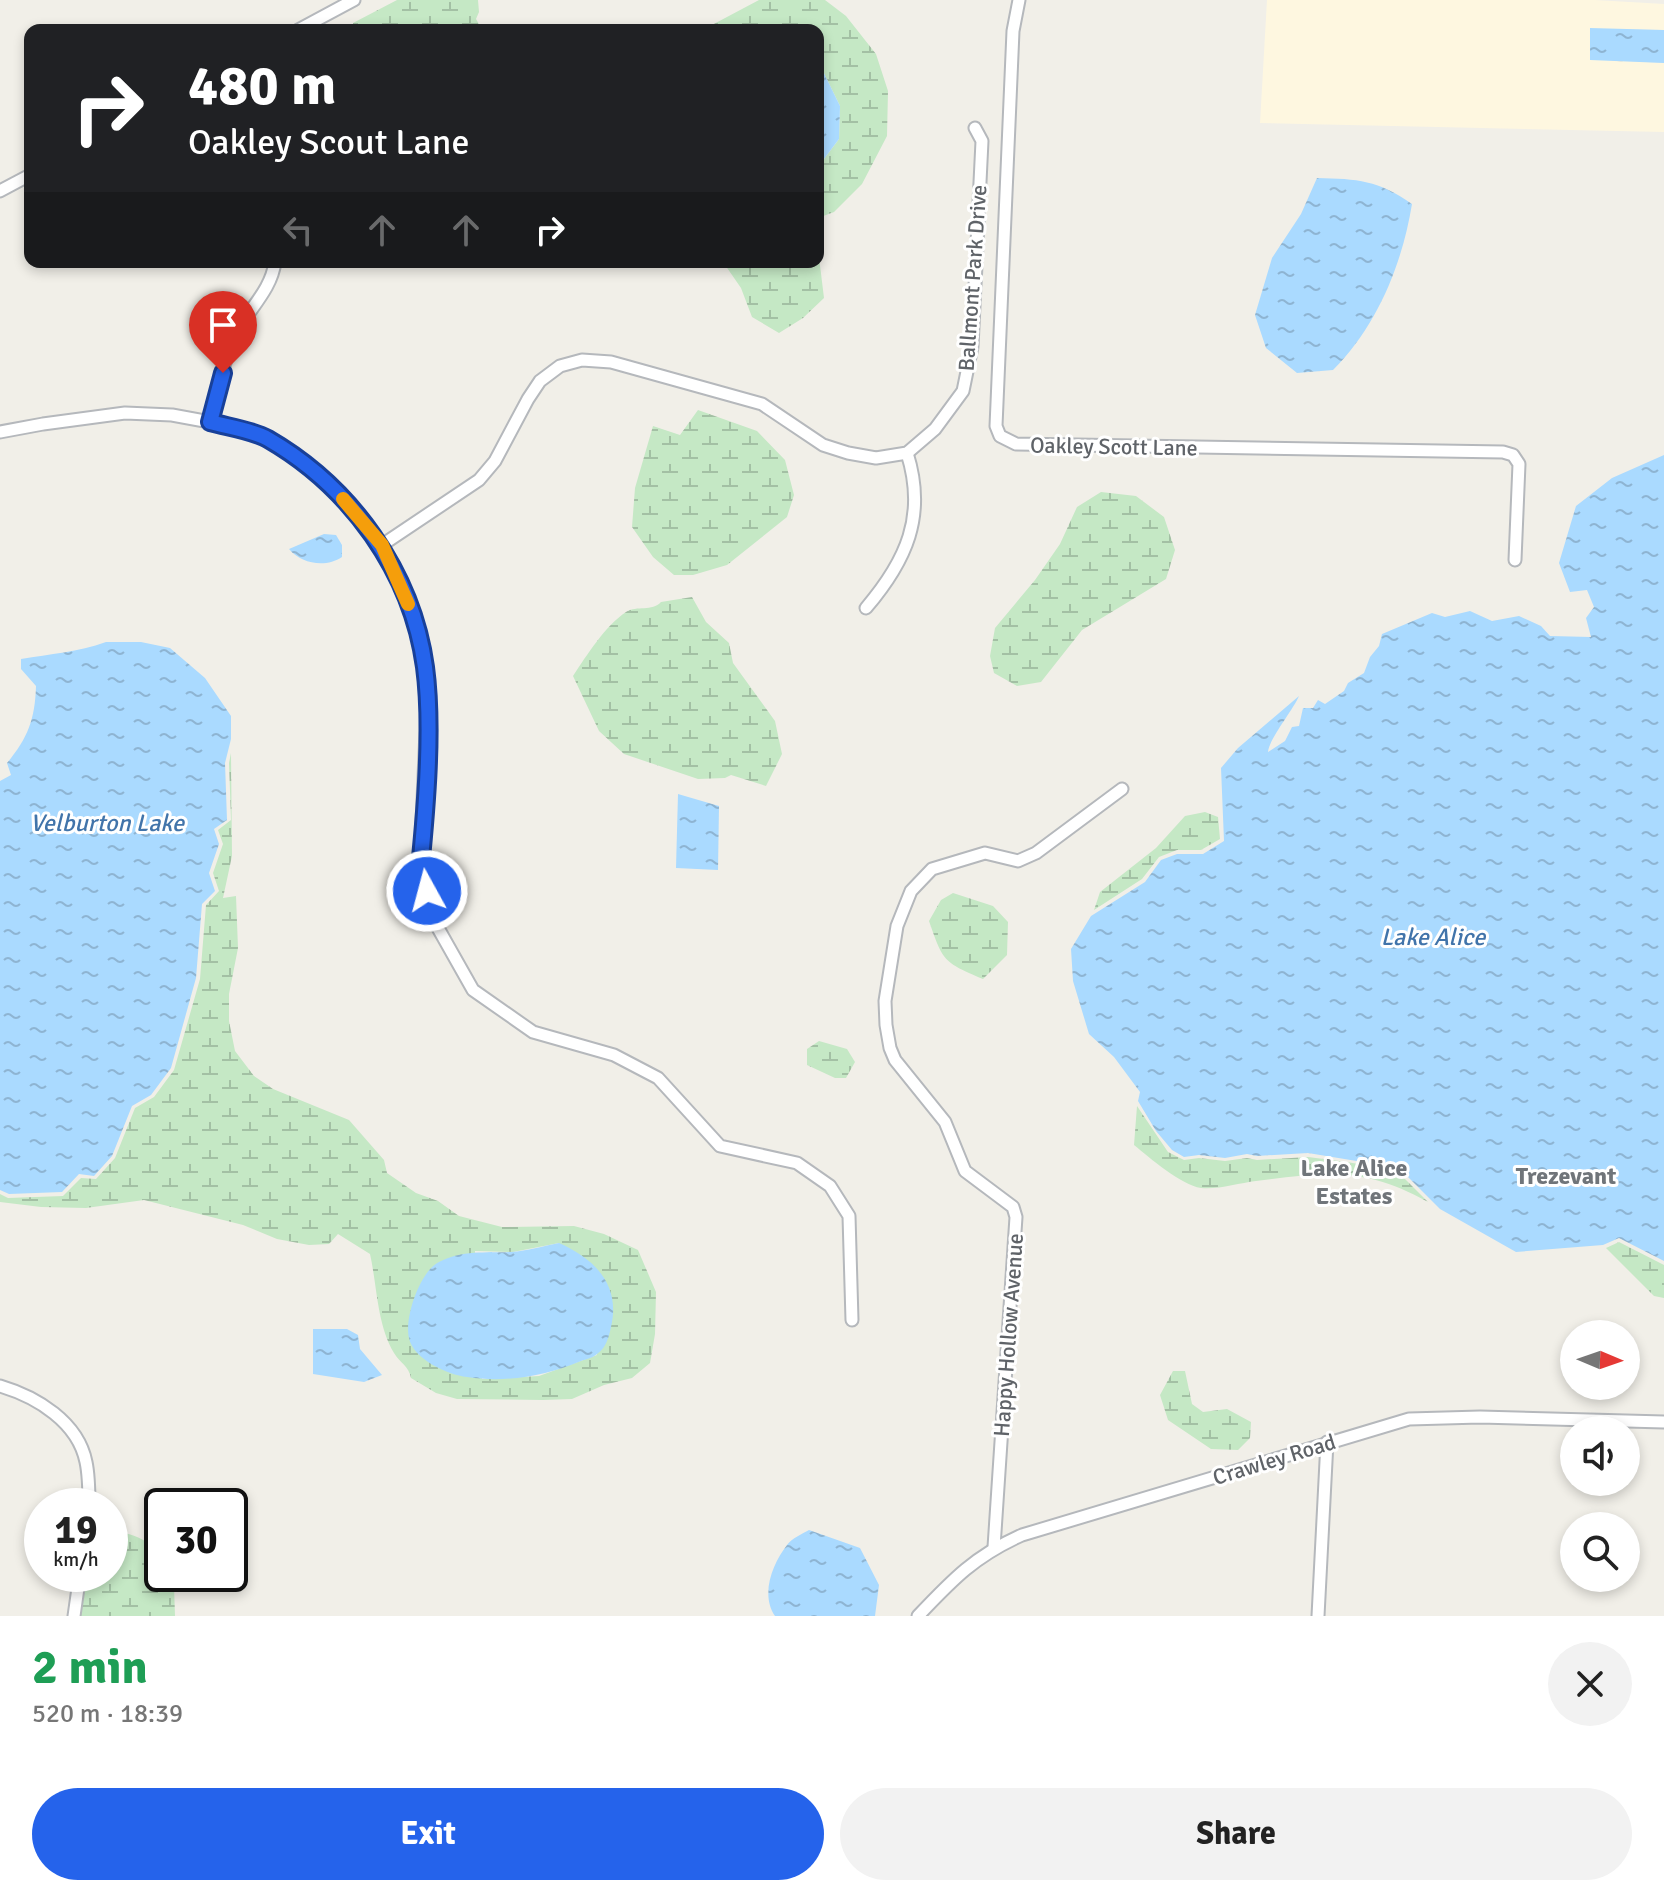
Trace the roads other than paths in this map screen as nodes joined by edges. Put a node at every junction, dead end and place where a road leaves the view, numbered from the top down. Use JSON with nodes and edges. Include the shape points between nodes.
{"nodes":[{"id":1,"x":354,"y":0,"type":"edge"},
{"id":2,"x":1019,"y":0,"type":"edge"},
{"id":3,"x":309,"y":24,"type":"edge"},
{"id":4,"x":975,"y":128,"type":"dead end"},
{"id":5,"x":24,"y":178,"type":"edge"},
{"id":6,"x":0,"y":191,"type":"edge"},
{"id":7,"x":273,"y":268,"type":"edge"},
{"id":8,"x":210,"y":422,"type":"junction"},
{"id":9,"x":0,"y":432,"type":"edge"},
{"id":10,"x":907,"y":453,"type":"junction"},
{"id":11,"x":382,"y":545,"type":"junction"},
{"id":12,"x":1515,"y":560,"type":"dead end"},
{"id":13,"x":866,"y":608,"type":"dead end"},
{"id":14,"x":1122,"y":789,"type":"dead end"},
{"id":15,"x":852,"y":1320,"type":"dead end"},
{"id":16,"x":0,"y":1386,"type":"edge"},
{"id":17,"x":1664,"y":1422,"type":"edge"},
{"id":18,"x":1327,"y":1442,"type":"junction"},
{"id":19,"x":88,"y":1488,"type":"edge"},
{"id":20,"x":994,"y":1547,"type":"junction"},
{"id":21,"x":77,"y":1592,"type":"edge"},
{"id":22,"x":74,"y":1616,"type":"edge"},
{"id":23,"x":918,"y":1616,"type":"edge"},
{"id":24,"x":1318,"y":1616,"type":"edge"}],
"edges":[{"from":1,"to":3,"type":"street"},
{"from":2,"to":12,"type":"street","name":"Oakley Scott Lane","via":[[1013,31],[996,426],[1000,436],[1016,444],[1503,452],[1519,464]]},
{"from":4,"to":10,"type":"street","name":"Ballmont Park Drive","via":[[982,141],[972,347],[963,391],[935,429]]},
{"from":5,"to":6,"type":"street"},
{"from":7,"to":8,"type":"street","via":[[230,348]]},
{"from":8,"to":9,"type":"street","via":[[125,413]]},
{"from":8,"to":11,"type":"street","via":[[266,438],[321,476]]},
{"from":10,"to":11,"type":"street","via":[[876,458],[848,453],[823,445],[762,404],[611,362],[582,360],[560,366],[540,381],[479,480]]},
{"from":10,"to":13,"type":"street","via":[[913,474],[911,535],[890,579]]},
{"from":11,"to":15,"type":"street","via":[[416,621],[425,669],[420,868],[438,928],[473,990],[533,1032],[614,1055],[658,1078],[720,1146],[797,1163],[830,1186],[849,1216]]},
{"from":14,"to":20,"type":"street","name":"Happy Hollow Avenue","via":[[1018,861],[985,853],[932,869],[911,891],[889,968],[886,1025],[895,1060],[945,1122],[965,1171],[1013,1207],[1016,1217]]},
{"from":16,"to":19,"type":"street","via":[[36,1402],[72,1430],[87,1463]]},
{"from":17,"to":18,"type":"street","name":"Crawley Road","via":[[1409,1419]]},
{"from":18,"to":20,"type":"street","name":"Crawley Road"},
{"from":18,"to":24,"type":"street"},
{"from":20,"to":23,"type":"street","name":"Crawley Road","via":[[958,1573]]},
{"from":21,"to":22,"type":"street"}]}
